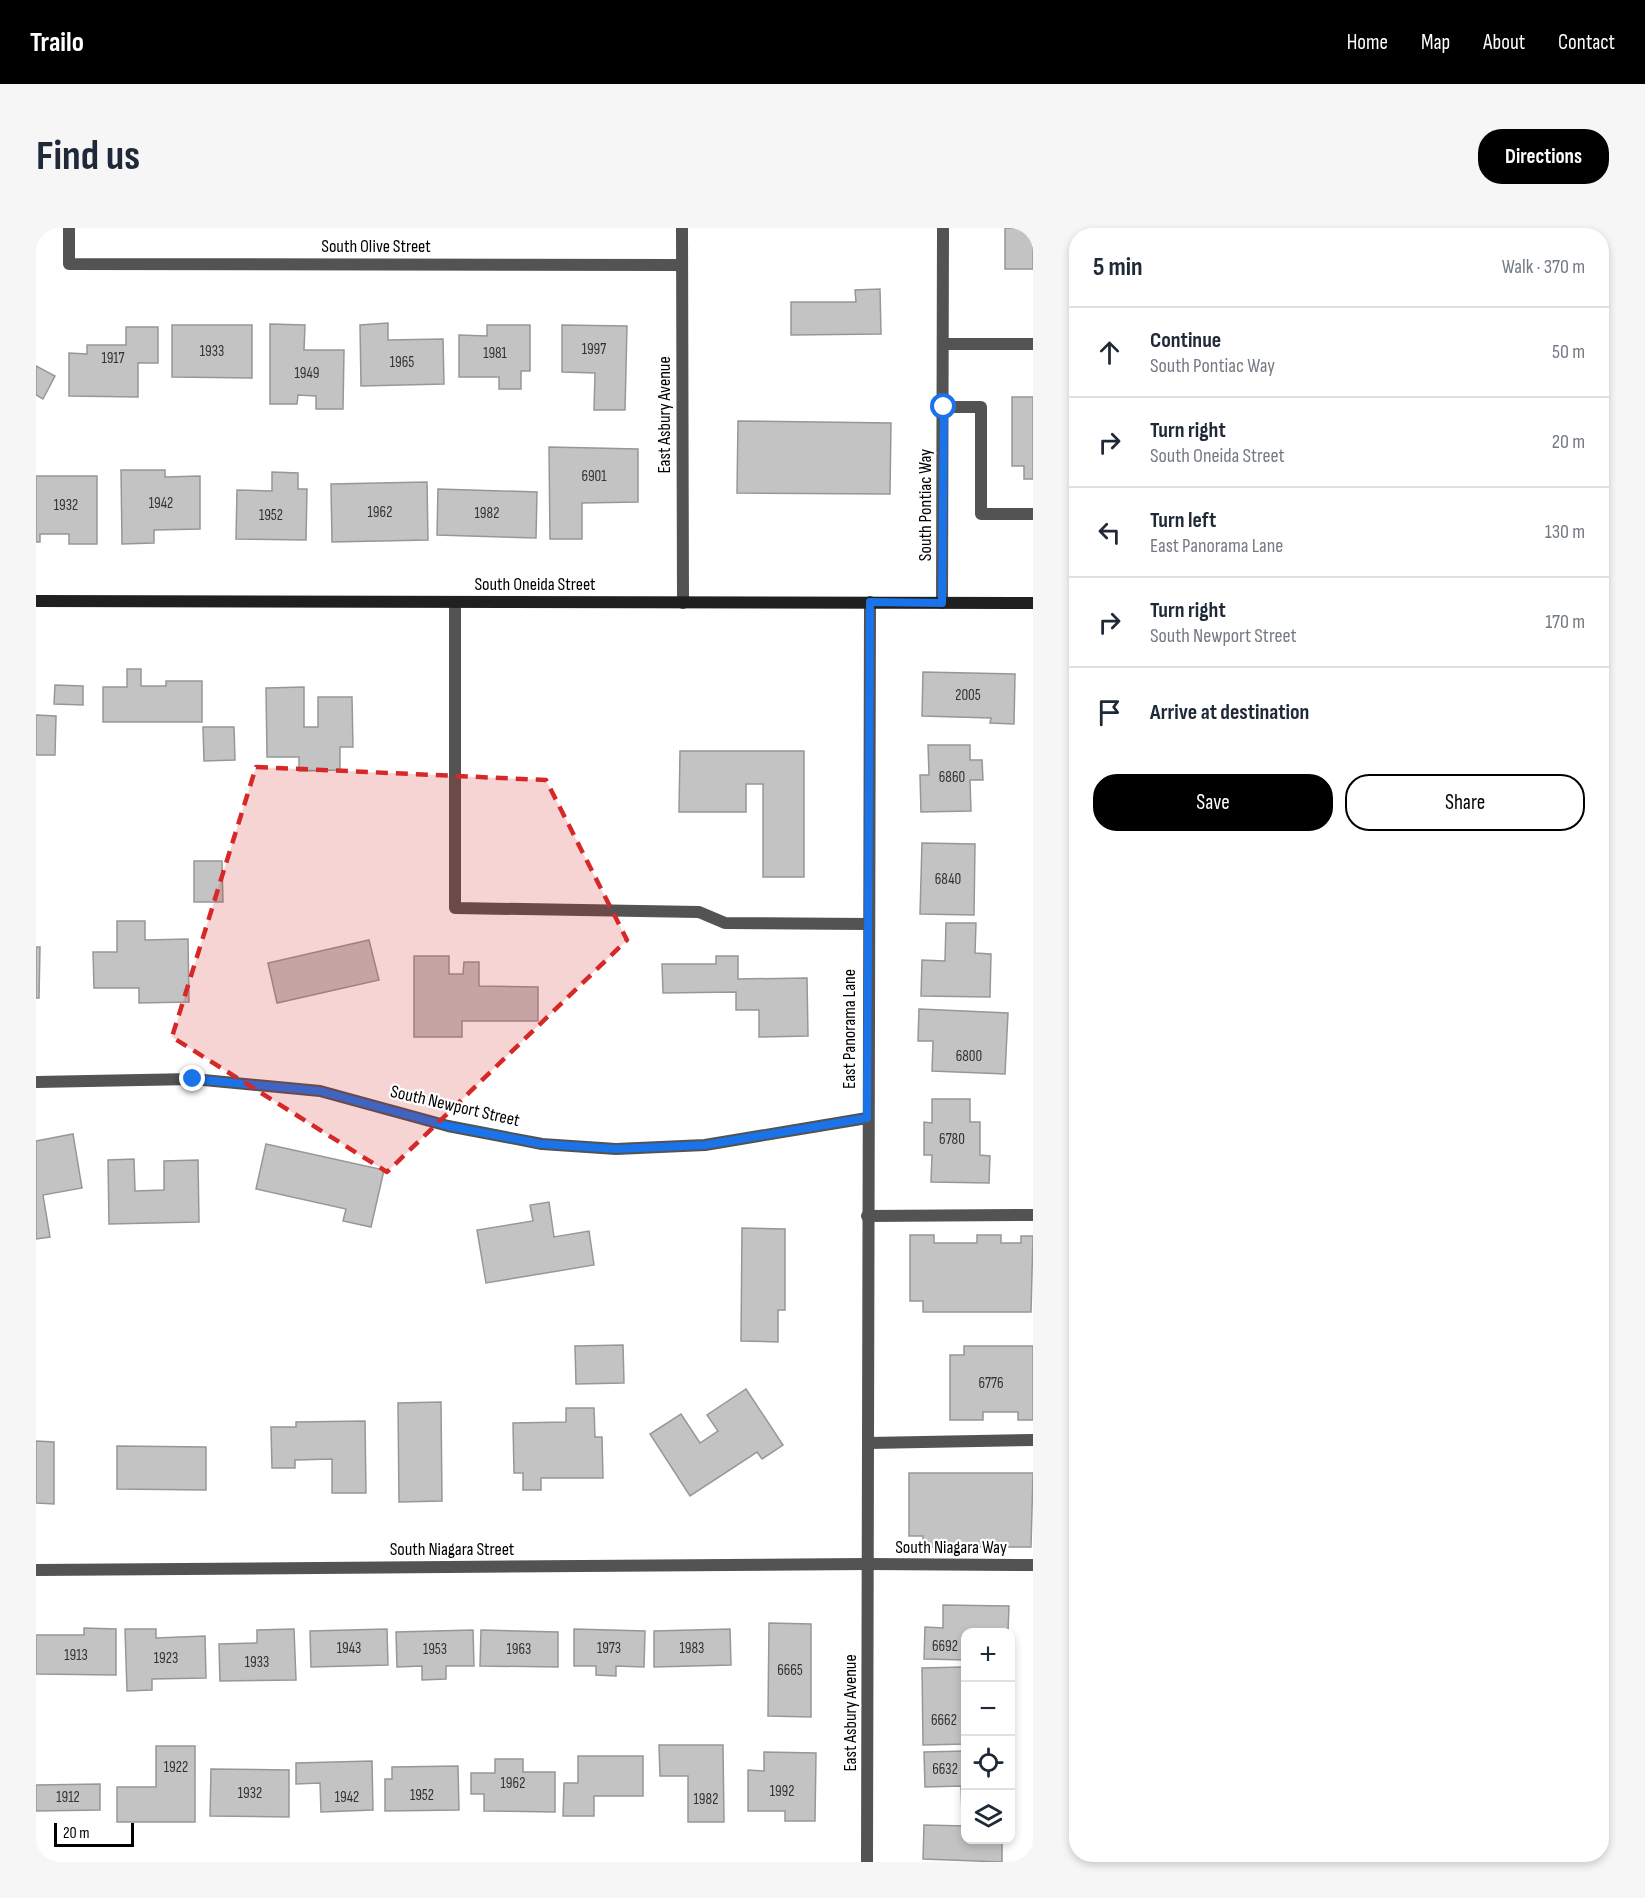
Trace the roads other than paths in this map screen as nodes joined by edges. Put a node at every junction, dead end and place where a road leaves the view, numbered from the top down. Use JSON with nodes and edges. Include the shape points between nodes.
{"nodes":[{"id":1,"x":69,"y":228,"type":"edge"},
{"id":2,"x":682,"y":228,"type":"edge"},
{"id":3,"x":943,"y":228,"type":"edge"},
{"id":4,"x":682,"y":265,"type":"junction"},
{"id":5,"x":944,"y":344,"type":"junction"},
{"id":6,"x":1033,"y":344,"type":"edge"},
{"id":7,"x":944,"y":407,"type":"junction"},
{"id":8,"x":1033,"y":514,"type":"edge"},
{"id":9,"x":36,"y":601,"type":"edge"},
{"id":10,"x":455,"y":602,"type":"junction"},
{"id":11,"x":870,"y":602,"type":"junction"},
{"id":12,"x":683,"y":603,"type":"junction"},
{"id":13,"x":942,"y":603,"type":"junction"},
{"id":14,"x":1033,"y":603,"type":"edge"},
{"id":15,"x":868,"y":924,"type":"junction"},
{"id":16,"x":36,"y":1082,"type":"edge"},
{"id":17,"x":867,"y":1118,"type":"junction"},
{"id":18,"x":1033,"y":1215,"type":"edge"},
{"id":19,"x":867,"y":1216,"type":"junction"},
{"id":20,"x":1033,"y":1440,"type":"edge"},
{"id":21,"x":868,"y":1443,"type":"junction"},
{"id":22,"x":868,"y":1564,"type":"junction"},
{"id":23,"x":1033,"y":1565,"type":"edge"},
{"id":24,"x":36,"y":1570,"type":"edge"},
{"id":25,"x":867,"y":1862,"type":"edge"}],
"edges":[{"from":1,"to":4,"type":"street","name":"South Olive Street","via":[[69,264]]},
{"from":2,"to":4,"type":"street","name":"East Asbury Avenue"},
{"from":3,"to":5,"type":"street","name":"South Pontiac Way"},
{"from":4,"to":12,"type":"street","name":"East Asbury Avenue"},
{"from":5,"to":6,"type":"street"},
{"from":5,"to":7,"type":"street","name":"South Pontiac Way"},
{"from":7,"to":8,"type":"street","via":[[981,407],[981,514]]},
{"from":7,"to":13,"type":"street","name":"South Pontiac Way"},
{"from":9,"to":10,"type":"street","name":"South Oneida Street"},
{"from":10,"to":12,"type":"street","name":"South Oneida Street"},
{"from":10,"to":15,"type":"street","via":[[454,908],[699,912],[725,923]]},
{"from":11,"to":12,"type":"street","name":"South Oneida Street"},
{"from":11,"to":13,"type":"street","name":"South Oneida Street"},
{"from":11,"to":15,"type":"street","name":"East Panorama Lane"},
{"from":13,"to":14,"type":"street","name":"South Oneida Street"},
{"from":15,"to":17,"type":"street","name":"East Panorama Lane"},
{"from":16,"to":17,"type":"street","name":"South Newport Street","via":[[193,1079],[320,1091],[448,1126],[542,1144],[616,1149],[705,1145]]},
{"from":17,"to":19,"type":"street","name":"East Panorama Lane"},
{"from":18,"to":19,"type":"street"},
{"from":19,"to":21,"type":"street","name":"East Panorama Lane"},
{"from":20,"to":21,"type":"street"},
{"from":21,"to":22,"type":"street","name":"East Panorama Lane"},
{"from":22,"to":23,"type":"street","name":"South Niagara Way"},
{"from":22,"to":24,"type":"street","name":"South Niagara Street"},
{"from":22,"to":25,"type":"street","name":"East Asbury Avenue"}]}
